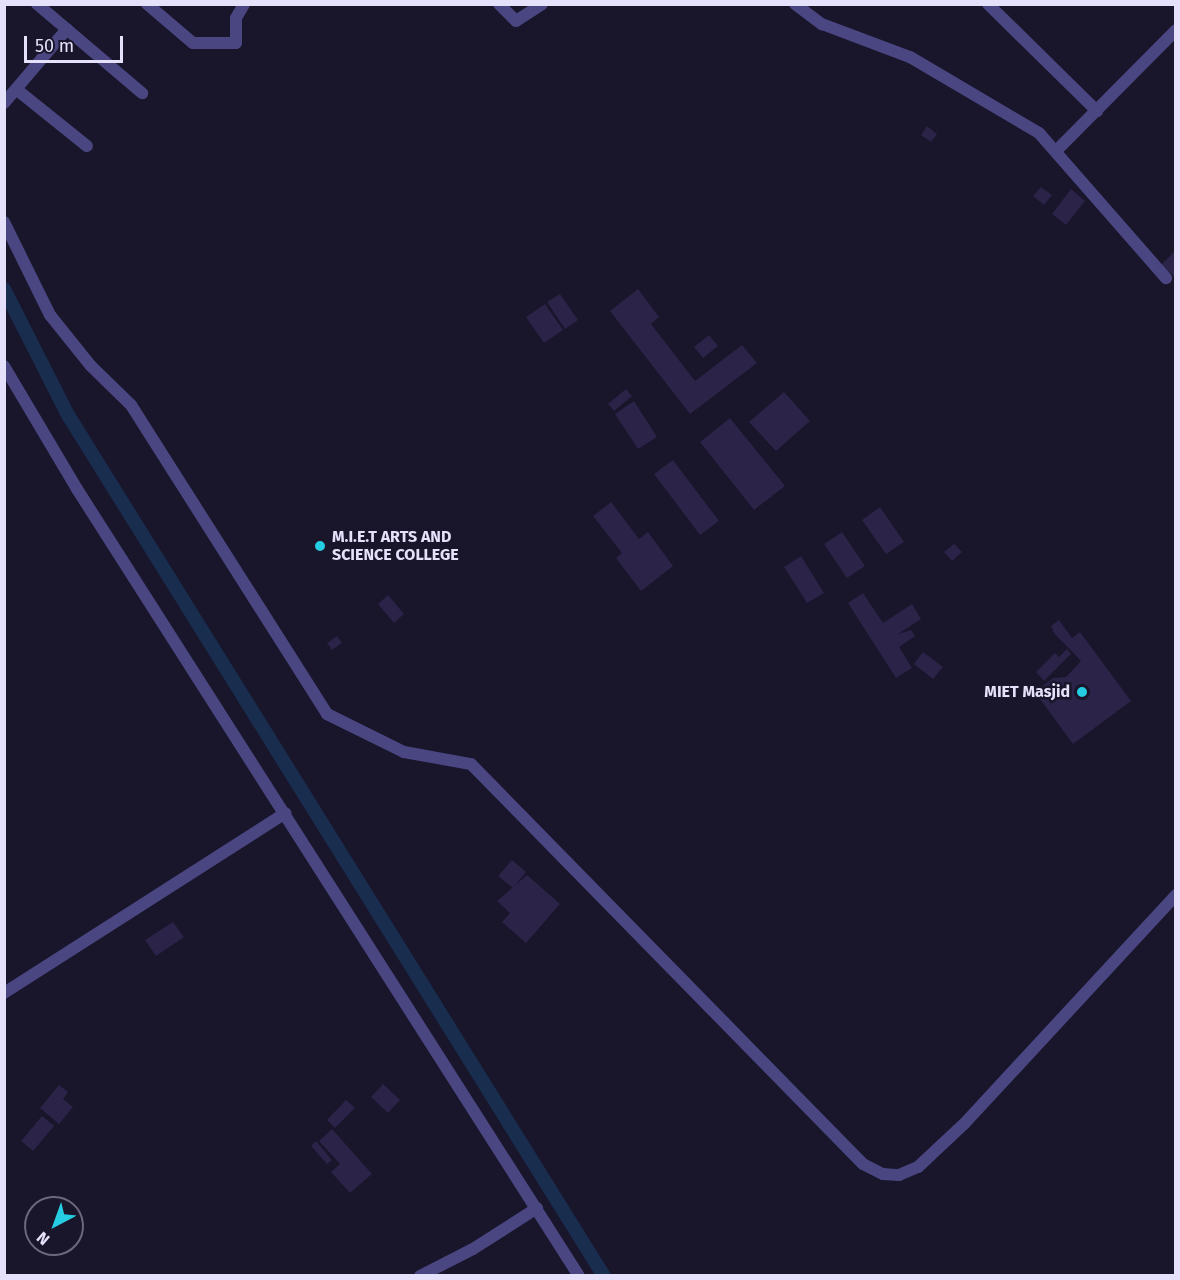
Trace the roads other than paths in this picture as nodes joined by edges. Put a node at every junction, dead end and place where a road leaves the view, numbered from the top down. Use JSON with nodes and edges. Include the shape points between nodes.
{"nodes":[{"id":1,"x":37,"y":4,"type":"edge"},
{"id":2,"x":147,"y":4,"type":"edge"},
{"id":3,"x":244,"y":4,"type":"edge"},
{"id":4,"x":499,"y":4,"type":"edge"},
{"id":5,"x":542,"y":4,"type":"edge"},
{"id":6,"x":795,"y":4,"type":"edge"},
{"id":7,"x":988,"y":4,"type":"edge"},
{"id":8,"x":66,"y":29,"type":"junction"},
{"id":9,"x":1176,"y":30,"type":"edge"},
{"id":10,"x":16,"y":89,"type":"junction"},
{"id":11,"x":142,"y":93,"type":"dead end"},
{"id":12,"x":4,"y":103,"type":"edge"},
{"id":13,"x":1097,"y":111,"type":"junction"},
{"id":14,"x":87,"y":146,"type":"dead end"},
{"id":15,"x":1057,"y":150,"type":"junction"},
{"id":16,"x":4,"y":222,"type":"edge"},
{"id":17,"x":1166,"y":278,"type":"dead end"},
{"id":18,"x":4,"y":366,"type":"edge"},
{"id":19,"x":285,"y":813,"type":"junction"},
{"id":20,"x":1176,"y":895,"type":"edge"},
{"id":21,"x":4,"y":993,"type":"edge"},
{"id":22,"x":537,"y":1208,"type":"junction"},
{"id":23,"x":420,"y":1275,"type":"edge"},
{"id":24,"x":579,"y":1275,"type":"edge"}],
"edges":[{"from":1,"to":8,"type":"street"},
{"from":2,"to":3,"type":"street","via":[[193,43],[236,43],[236,18]]},
{"from":4,"to":5,"type":"street","via":[[516,21]]},
{"from":6,"to":15,"type":"street","via":[[822,24],[910,57],[1006,112]]},
{"from":7,"to":13,"type":"street"},
{"from":8,"to":10,"type":"street"},
{"from":8,"to":11,"type":"street"},
{"from":9,"to":13,"type":"street"},
{"from":10,"to":12,"type":"street"},
{"from":10,"to":14,"type":"street"},
{"from":13,"to":15,"type":"street"},
{"from":15,"to":17,"type":"street"},
{"from":16,"to":20,"type":"street","via":[[50,315],[91,366],[131,405],[327,714],[404,752],[471,764],[863,1164],[883,1174],[899,1175],[918,1167],[986,1101]]},
{"from":18,"to":19,"type":"street","via":[[77,489]]},
{"from":19,"to":21,"type":"street"},
{"from":19,"to":22,"type":"street"},
{"from":22,"to":23,"type":"street","via":[[473,1249]]},
{"from":22,"to":24,"type":"street"}]}
